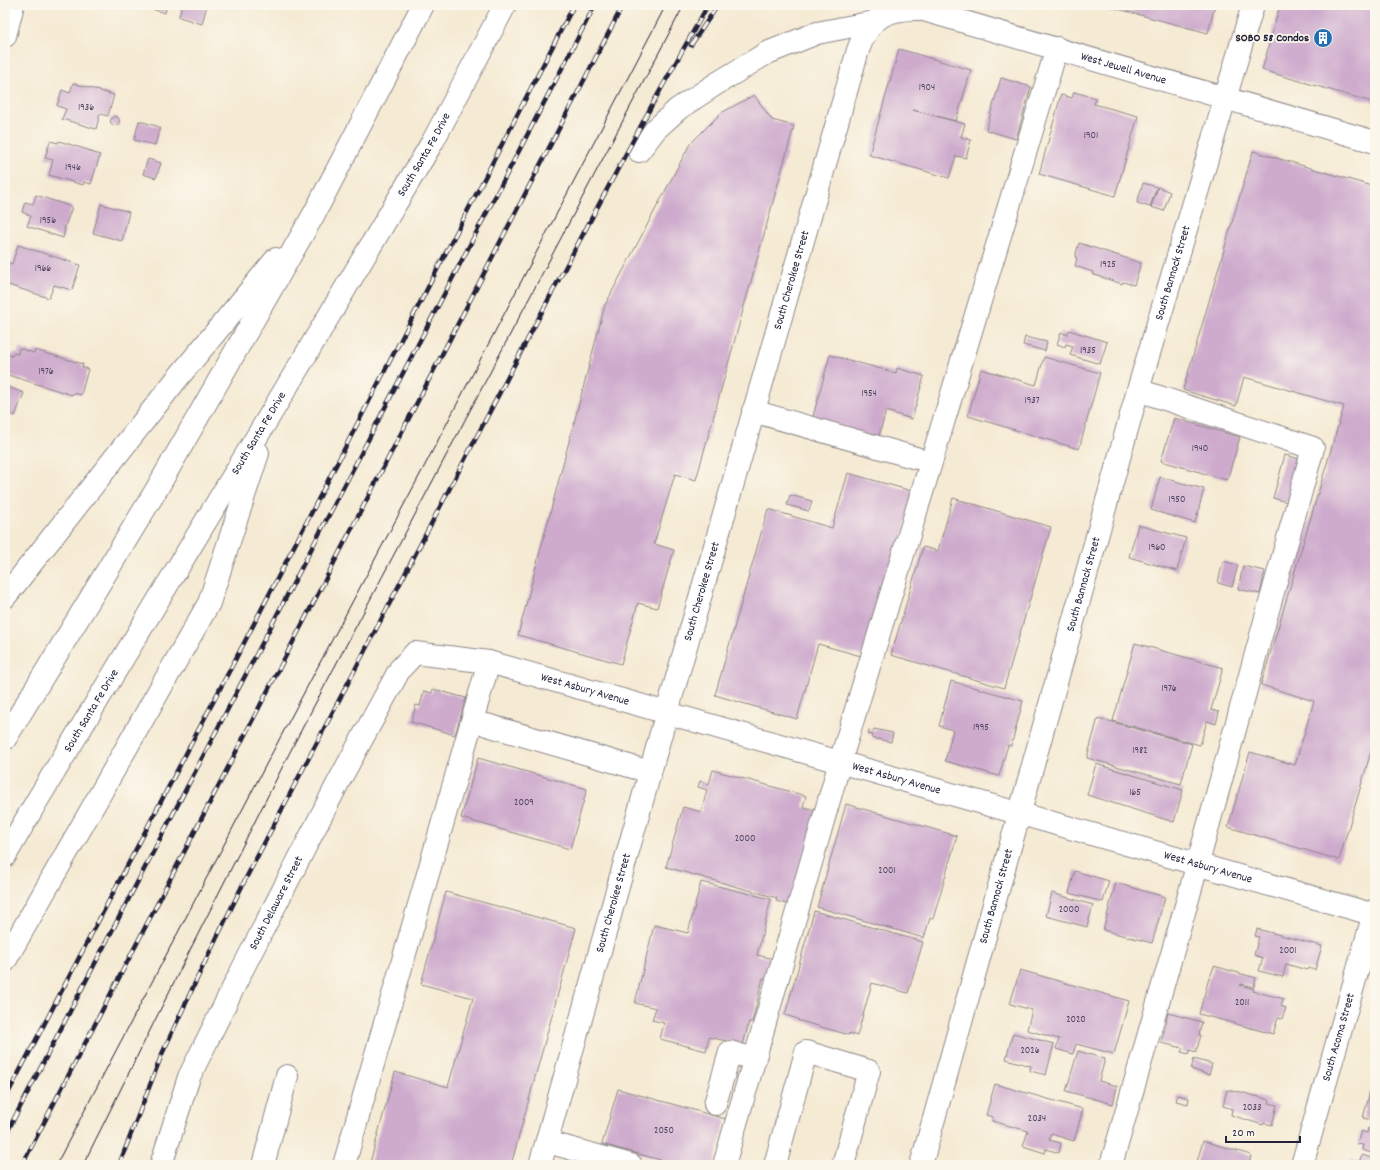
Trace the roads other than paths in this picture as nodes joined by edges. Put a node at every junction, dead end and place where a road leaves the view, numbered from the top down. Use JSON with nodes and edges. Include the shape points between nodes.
{"nodes":[{"id":1,"x":14,"y":5,"type":"edge"},
{"id":2,"x":423,"y":5,"type":"edge"},
{"id":3,"x":505,"y":5,"type":"edge"},
{"id":4,"x":1253,"y":5,"type":"edge"},
{"id":5,"x":874,"y":22,"type":"junction"},
{"id":6,"x":5,"y":36,"type":"edge"},
{"id":7,"x":1057,"y":48,"type":"junction"},
{"id":8,"x":1224,"y":98,"type":"junction"},
{"id":9,"x":1375,"y":142,"type":"edge"},
{"id":10,"x":639,"y":151,"type":"dead end"},
{"id":11,"x":314,"y":214,"type":"junction"},
{"id":12,"x":1138,"y":390,"type":"junction"},
{"id":13,"x":754,"y":411,"type":"junction"},
{"id":14,"x":270,"y":415,"type":"junction"},
{"id":15,"x":916,"y":458,"type":"dead end"},
{"id":16,"x":5,"y":597,"type":"edge"},
{"id":17,"x":415,"y":653,"type":"joint"},
{"id":18,"x":489,"y":662,"type":"junction"},
{"id":19,"x":667,"y":712,"type":"junction"},
{"id":20,"x":488,"y":725,"type":"dead end"},
{"id":21,"x":5,"y":739,"type":"edge"},
{"id":22,"x":840,"y":762,"type":"junction"},
{"id":23,"x":650,"y":772,"type":"junction"},
{"id":24,"x":1019,"y":814,"type":"junction"},
{"id":25,"x":5,"y":856,"type":"edge"},
{"id":26,"x":1198,"y":864,"type":"junction"},
{"id":27,"x":1375,"y":913,"type":"edge"},
{"id":28,"x":5,"y":961,"type":"edge"},
{"id":29,"x":754,"y":1060,"type":"junction"},
{"id":30,"x":287,"y":1076,"type":"dead end"},
{"id":31,"x":715,"y":1104,"type":"dead end"},
{"id":32,"x":546,"y":1142,"type":"junction"},
{"id":33,"x":161,"y":1165,"type":"edge"},
{"id":34,"x":263,"y":1165,"type":"edge"},
{"id":35,"x":344,"y":1165,"type":"edge"},
{"id":36,"x":540,"y":1165,"type":"edge"},
{"id":37,"x":631,"y":1165,"type":"edge"},
{"id":38,"x":724,"y":1165,"type":"edge"},
{"id":39,"x":775,"y":1165,"type":"edge"},
{"id":40,"x":843,"y":1165,"type":"edge"},
{"id":41,"x":920,"y":1165,"type":"edge"},
{"id":42,"x":1111,"y":1165,"type":"edge"},
{"id":43,"x":1302,"y":1165,"type":"edge"}],
"edges":[{"from":1,"to":6,"type":"main road"},
{"from":2,"to":11,"type":"main road"},
{"from":3,"to":14,"type":"main road","name":"South Santa Fe Drive","via":[[434,141]]},
{"from":4,"to":8,"type":"main road","name":"South Bannock Street"},
{"from":5,"to":7,"type":"main road","name":"West Jewell Avenue","via":[[888,13],[904,8],[920,9]]},
{"from":5,"to":10,"type":"main road","via":[[816,33],[767,53],[678,109],[656,129]]},
{"from":5,"to":13,"type":"main road","name":"South Cherokee Street","via":[[864,34],[858,50]]},
{"from":7,"to":8,"type":"main road","name":"West Jewell Avenue"},
{"from":7,"to":22,"type":"main road"},
{"from":8,"to":9,"type":"main road","name":"West Jewell Avenue"},
{"from":8,"to":12,"type":"main road","name":"South Bannock Street"},
{"from":11,"to":16,"type":"main road","via":[[176,380]]},
{"from":11,"to":21,"type":"main road","via":[[155,492]]},
{"from":12,"to":24,"type":"main road","name":"South Bannock Street"},
{"from":12,"to":26,"type":"main road","via":[[1313,448]]},
{"from":13,"to":15,"type":"main road"},
{"from":13,"to":19,"type":"main road","name":"South Cherokee Street"},
{"from":14,"to":25,"type":"main road","name":"South Santa Fe Drive"},
{"from":14,"to":28,"type":"main road","via":[[209,603]]},
{"from":17,"to":18,"type":"main road","name":"West Asbury Avenue"},
{"from":17,"to":33,"type":"main road","name":"South Delaware Street","via":[[400,669],[336,788],[189,1076]]},
{"from":18,"to":19,"type":"main road","name":"West Asbury Avenue"},
{"from":18,"to":35,"type":"main road"},
{"from":19,"to":22,"type":"main road","name":"West Asbury Avenue"},
{"from":19,"to":23,"type":"main road","name":"South Cherokee Street"},
{"from":20,"to":23,"type":"main road"},
{"from":22,"to":24,"type":"main road","name":"West Asbury Avenue"},
{"from":22,"to":29,"type":"main road"},
{"from":23,"to":32,"type":"main road","name":"South Cherokee Street"},
{"from":24,"to":26,"type":"main road","name":"West Asbury Avenue"},
{"from":24,"to":41,"type":"main road","name":"South Bannock Street"},
{"from":26,"to":27,"type":"main road","name":"West Asbury Avenue"},
{"from":26,"to":42,"type":"main road"},
{"from":27,"to":43,"type":"main road","name":"South Acoma Street"},
{"from":29,"to":31,"type":"main road","via":[[730,1052]]},
{"from":29,"to":38,"type":"main road"},
{"from":30,"to":34,"type":"main road"},
{"from":32,"to":36,"type":"main road","name":"South Cherokee Street"},
{"from":32,"to":37,"type":"main road"},
{"from":39,"to":40,"type":"main road","via":[[806,1052],[869,1070]]}]}
